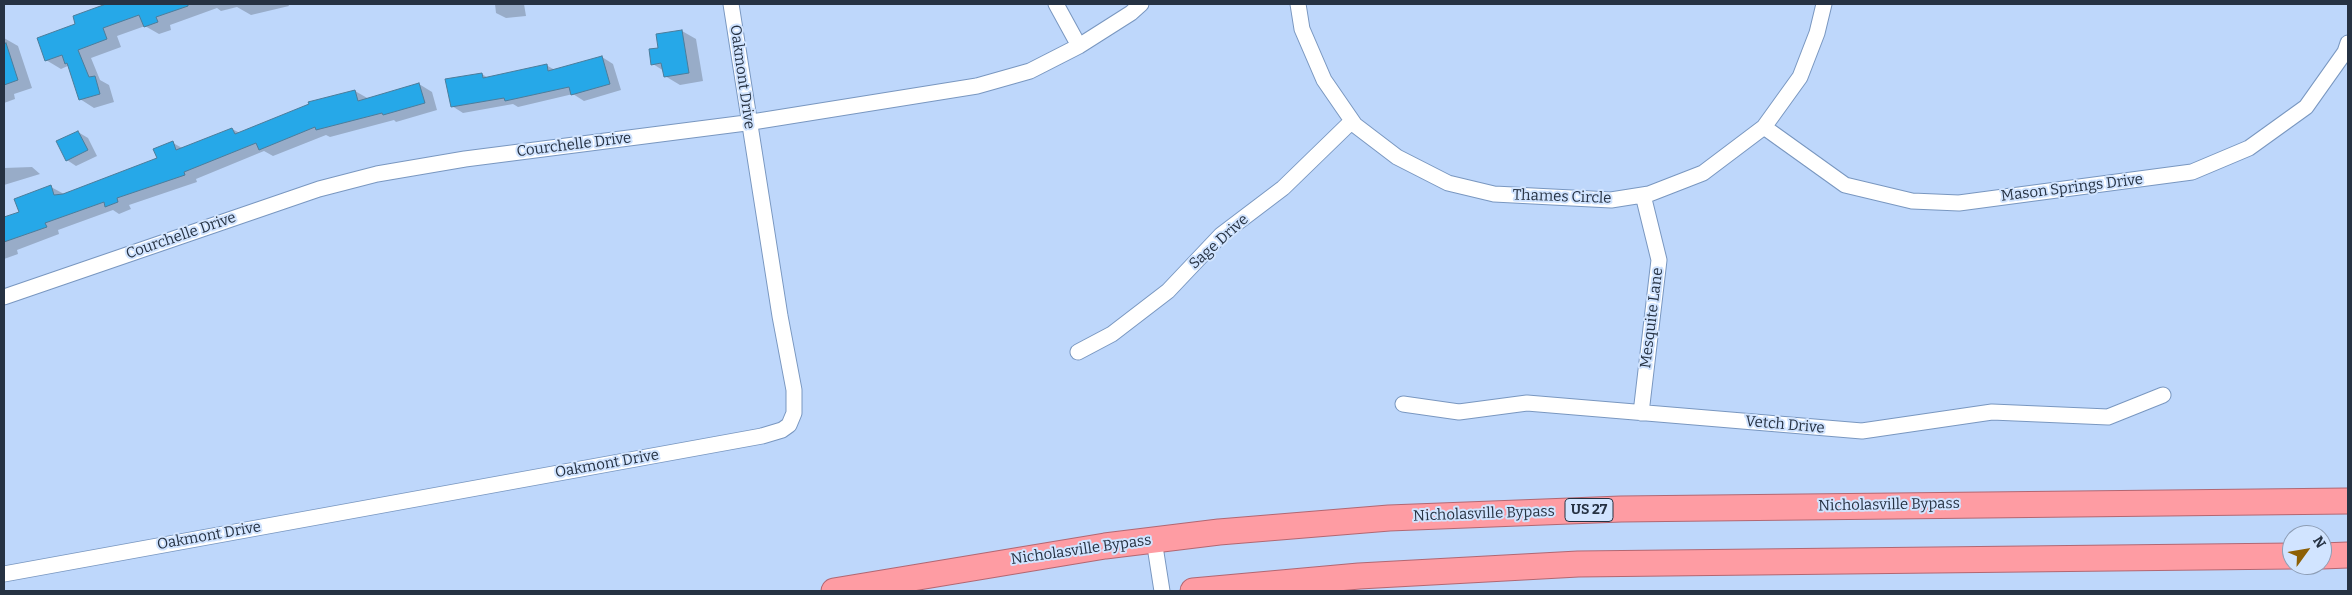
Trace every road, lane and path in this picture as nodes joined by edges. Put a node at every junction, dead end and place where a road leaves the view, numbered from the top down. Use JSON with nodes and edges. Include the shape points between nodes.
{"nodes":[{"id":1,"x":731,"y":4,"type":"edge"},
{"id":2,"x":1056,"y":4,"type":"edge"},
{"id":3,"x":1141,"y":4,"type":"edge"},
{"id":4,"x":1298,"y":4,"type":"edge"},
{"id":5,"x":1824,"y":4,"type":"edge"},
{"id":6,"x":2348,"y":43,"type":"edge"},
{"id":7,"x":1079,"y":46,"type":"junction"},
{"id":8,"x":1352,"y":120,"type":"junction"},
{"id":9,"x":748,"y":122,"type":"junction"},
{"id":10,"x":1764,"y":127,"type":"junction"},
{"id":11,"x":1643,"y":195,"type":"junction"},
{"id":12,"x":4,"y":296,"type":"edge"},
{"id":13,"x":1078,"y":352,"type":"dead end"},
{"id":14,"x":2163,"y":395,"type":"dead end"},
{"id":15,"x":1403,"y":404,"type":"dead end"},
{"id":16,"x":1641,"y":412,"type":"junction"},
{"id":17,"x":2348,"y":501,"type":"edge"},
{"id":18,"x":1154,"y":540,"type":"junction"},
{"id":19,"x":2348,"y":555,"type":"edge"},
{"id":20,"x":2282,"y":556,"type":"edge"},
{"id":21,"x":2332,"y":556,"type":"edge"},
{"id":22,"x":4,"y":574,"type":"edge"},
{"id":23,"x":834,"y":591,"type":"edge"},
{"id":24,"x":1162,"y":591,"type":"edge"},
{"id":25,"x":1192,"y":591,"type":"edge"}],
"edges":[{"from":1,"to":9,"type":"street","name":"Oakmont Drive"},
{"from":2,"to":7,"type":"street"},
{"from":3,"to":7,"type":"street","name":"Courchelle Drive"},
{"from":4,"to":8,"type":"street","name":"Thames Circle","via":[[1302,29],[1324,80]]},
{"from":5,"to":10,"type":"street","name":"Thames Circle","via":[[1800,77]]},
{"from":6,"to":10,"type":"street","name":"Mason Springs Drive","via":[[2306,107],[2249,148],[2192,172],[1959,203],[1912,200],[1845,185]]},
{"from":7,"to":9,"type":"street","name":"Courchelle Drive","via":[[1030,71],[977,86]]},
{"from":8,"to":11,"type":"street","name":"Thames Circle","via":[[1397,157],[1448,183],[1494,194],[1611,200]]},
{"from":8,"to":13,"type":"street","name":"Sage Drive","via":[[1283,188],[1221,235],[1168,291],[1112,334]]},
{"from":9,"to":12,"type":"street","name":"Courchelle Drive","via":[[377,174],[319,189]]},
{"from":9,"to":22,"type":"street","name":"Oakmont Drive","via":[[794,390],[794,413],[789,425],[782,430]]},
{"from":10,"to":11,"type":"street","name":"Thames Circle","via":[[1703,173]]},
{"from":11,"to":16,"type":"street","name":"Mesquite Lane","via":[[1659,260]]},
{"from":14,"to":16,"type":"street","name":"Vetch Drive","via":[[2108,417],[1992,412],[1862,431]]},
{"from":15,"to":16,"type":"street","name":"Vetch Drive","via":[[1459,412],[1528,403]]},
{"from":17,"to":18,"type":"highway","name":"Nicholasville Bypass","number":"US 27","via":[[1906,504],[1504,512],[1370,519]]},
{"from":18,"to":23,"type":"highway","name":"Nicholasville Bypass","number":"US 27"},
{"from":18,"to":24,"type":"street"},
{"from":19,"to":21,"type":"highway"},
{"from":20,"to":25,"type":"highway","via":[[1569,564],[1359,576]]}]}
